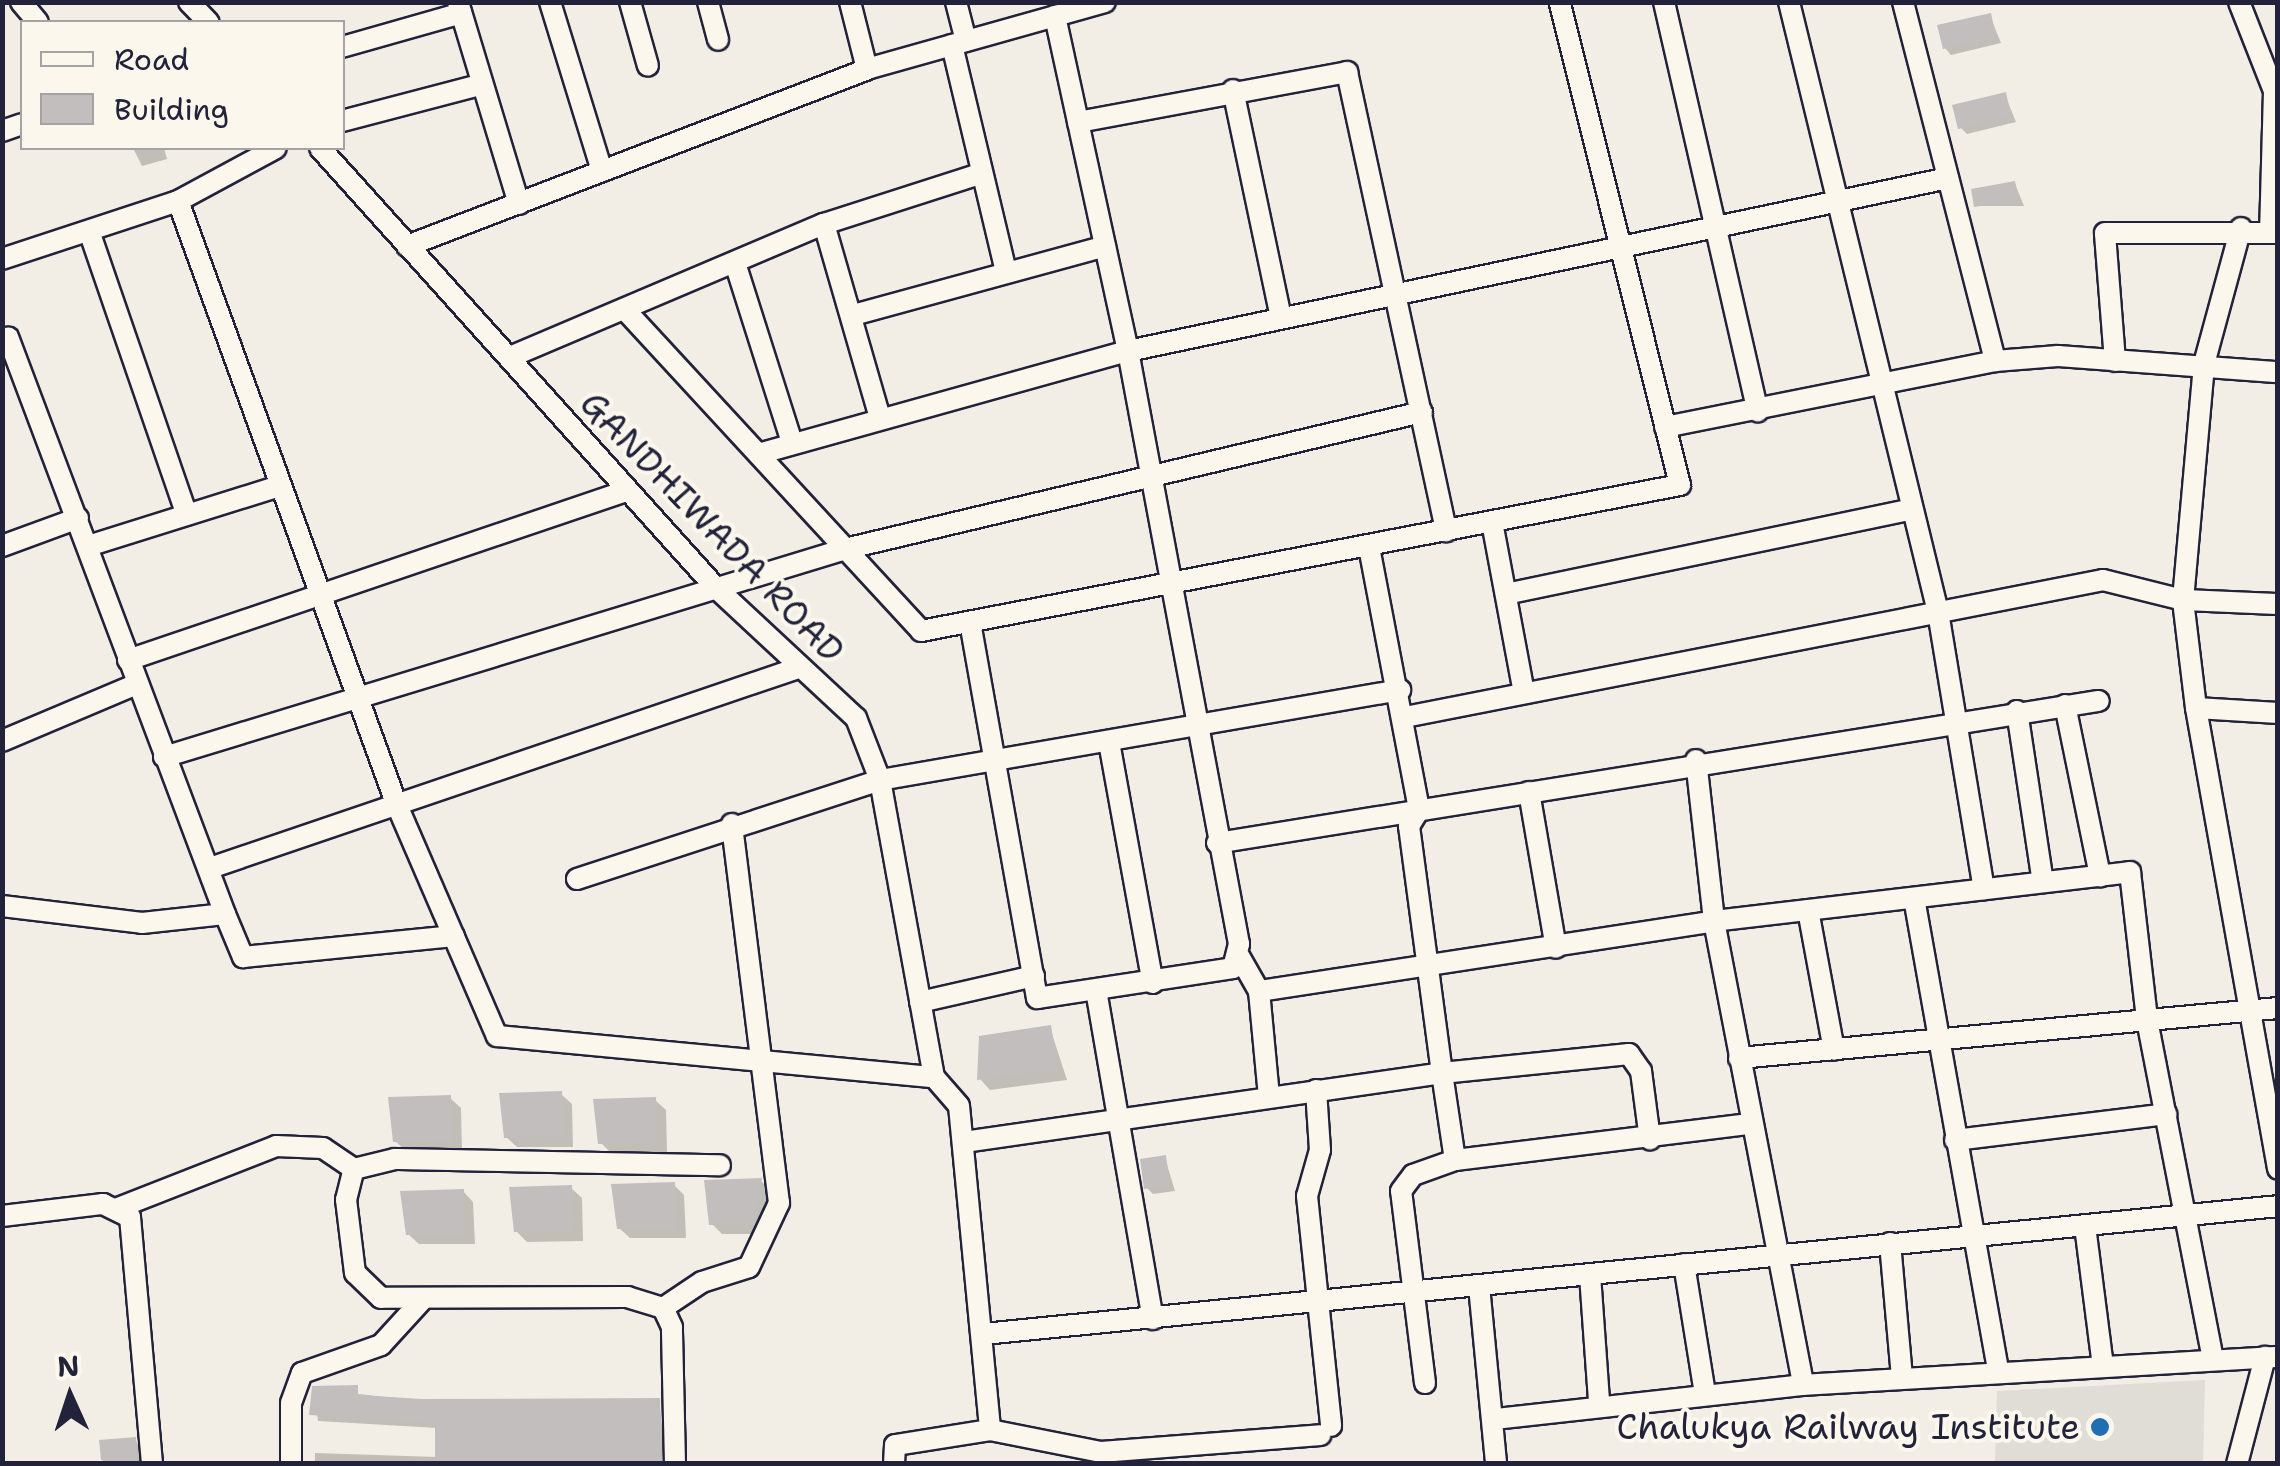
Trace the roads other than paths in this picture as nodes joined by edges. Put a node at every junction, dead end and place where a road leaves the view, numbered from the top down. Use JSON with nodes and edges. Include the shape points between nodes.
{"nodes":[{"id":1,"x":550,"y":2,"type":"edge"},
{"id":2,"x":630,"y":2,"type":"edge"},
{"id":3,"x":708,"y":2,"type":"edge"},
{"id":4,"x":850,"y":2,"type":"edge"},
{"id":5,"x":956,"y":2,"type":"edge"},
{"id":6,"x":1104,"y":2,"type":"edge"},
{"id":7,"x":1560,"y":2,"type":"edge"},
{"id":8,"x":1664,"y":2,"type":"edge"},
{"id":9,"x":1789,"y":2,"type":"edge"},
{"id":10,"x":1903,"y":2,"type":"edge"},
{"id":11,"x":2239,"y":2,"type":"edge"},
{"id":12,"x":460,"y":8,"type":"edge"},
{"id":13,"x":1054,"y":16,"type":"junction"},
{"id":14,"x":718,"y":40,"type":"dead end"},
{"id":15,"x":959,"y":43,"type":"junction"},
{"id":16,"x":345,"y":47,"type":"edge"},
{"id":17,"x":648,"y":66,"type":"dead end"},
{"id":18,"x":867,"y":69,"type":"junction"},
{"id":19,"x":479,"y":85,"type":"junction"},
{"id":20,"x":1233,"y":90,"type":"junction"},
{"id":21,"x":345,"y":119,"type":"edge"},
{"id":22,"x":1078,"y":122,"type":"junction"},
{"id":23,"x":272,"y":150,"type":"edge"},
{"id":24,"x":322,"y":150,"type":"edge"},
{"id":25,"x":602,"y":171,"type":"junction"},
{"id":26,"x":980,"y":174,"type":"junction"},
{"id":27,"x":1948,"y":178,"type":"junction"},
{"id":28,"x":1833,"y":200,"type":"junction"},
{"id":29,"x":178,"y":201,"type":"junction"},
{"id":30,"x":518,"y":204,"type":"junction"},
{"id":31,"x":1717,"y":223,"type":"junction"},
{"id":32,"x":824,"y":224,"type":"junction"},
{"id":33,"x":2241,"y":228,"type":"junction"},
{"id":34,"x":88,"y":230,"type":"junction"},
{"id":35,"x":2274,"y":232,"type":"edge"},
{"id":36,"x":407,"y":246,"type":"junction"},
{"id":37,"x":1105,"y":246,"type":"junction"},
{"id":38,"x":1616,"y":247,"type":"junction"},
{"id":39,"x":2,"y":259,"type":"edge"},
{"id":40,"x":736,"y":266,"type":"junction"},
{"id":41,"x":1006,"y":270,"type":"junction"},
{"id":42,"x":1397,"y":293,"type":"junction"},
{"id":43,"x":628,"y":312,"type":"junction"},
{"id":44,"x":857,"y":314,"type":"junction"},
{"id":45,"x":1281,"y":318,"type":"junction"},
{"id":46,"x":4,"y":333,"type":"edge"},
{"id":47,"x":1128,"y":351,"type":"junction"},
{"id":48,"x":510,"y":358,"type":"junction"},
{"id":49,"x":1994,"y":361,"type":"junction"},
{"id":50,"x":2115,"y":361,"type":"junction"},
{"id":51,"x":2204,"y":364,"type":"junction"},
{"id":52,"x":2278,"y":372,"type":"edge"},
{"id":53,"x":1880,"y":383,"type":"junction"},
{"id":54,"x":1758,"y":411,"type":"junction"},
{"id":55,"x":1422,"y":412,"type":"junction"},
{"id":56,"x":879,"y":414,"type":"junction"},
{"id":57,"x":1665,"y":428,"type":"junction"},
{"id":58,"x":792,"y":442,"type":"junction"},
{"id":59,"x":762,"y":452,"type":"junction"},
{"id":60,"x":1149,"y":470,"type":"junction"},
{"id":61,"x":280,"y":486,"type":"junction"},
{"id":62,"x":626,"y":490,"type":"junction"},
{"id":63,"x":1912,"y":509,"type":"junction"},
{"id":64,"x":187,"y":515,"type":"junction"},
{"id":65,"x":78,"y":518,"type":"junction"},
{"id":66,"x":1492,"y":522,"type":"junction"},
{"id":67,"x":1446,"y":531,"type":"junction"},
{"id":68,"x":2,"y":546,"type":"edge"},
{"id":69,"x":88,"y":546,"type":"junction"},
{"id":70,"x":1370,"y":546,"type":"junction"},
{"id":71,"x":845,"y":549,"type":"junction"},
{"id":72,"x":1170,"y":584,"type":"junction"},
{"id":73,"x":716,"y":588,"type":"junction"},
{"id":74,"x":316,"y":589,"type":"junction"},
{"id":75,"x":1506,"y":594,"type":"junction"},
{"id":76,"x":2183,"y":600,"type":"junction"},
{"id":77,"x":2278,"y":604,"type":"edge"},
{"id":78,"x":1938,"y":612,"type":"junction"},
{"id":79,"x":970,"y":622,"type":"junction"},
{"id":80,"x":128,"y":660,"type":"junction"},
{"id":81,"x":795,"y":669,"type":"junction"},
{"id":82,"x":138,"y":684,"type":"junction"},
{"id":83,"x":1400,"y":690,"type":"junction"},
{"id":84,"x":355,"y":692,"type":"junction"},
{"id":85,"x":1524,"y":694,"type":"junction"},
{"id":86,"x":2098,"y":701,"type":"dead end"},
{"id":87,"x":2065,"y":705,"type":"junction"},
{"id":88,"x":2196,"y":708,"type":"junction"},
{"id":89,"x":2017,"y":711,"type":"junction"},
{"id":90,"x":2278,"y":713,"type":"edge"},
{"id":91,"x":1405,"y":717,"type":"junction"},
{"id":92,"x":1958,"y":718,"type":"junction"},
{"id":93,"x":1195,"y":728,"type":"junction"},
{"id":94,"x":2,"y":741,"type":"edge"},
{"id":95,"x":1108,"y":742,"type":"junction"},
{"id":96,"x":164,"y":757,"type":"junction"},
{"id":97,"x":1696,"y":760,"type":"junction"},
{"id":98,"x":997,"y":761,"type":"junction"},
{"id":99,"x":880,"y":780,"type":"junction"},
{"id":100,"x":1529,"y":792,"type":"junction"},
{"id":101,"x":396,"y":803,"type":"junction"},
{"id":102,"x":1418,"y":810,"type":"junction"},
{"id":103,"x":732,"y":824,"type":"junction"},
{"id":104,"x":1217,"y":844,"type":"junction"},
{"id":105,"x":213,"y":867,"type":"junction"},
{"id":106,"x":2100,"y":876,"type":"junction"},
{"id":107,"x":576,"y":879,"type":"dead end"},
{"id":108,"x":2044,"y":882,"type":"junction"},
{"id":109,"x":1984,"y":889,"type":"junction"},
{"id":110,"x":1914,"y":898,"type":"junction"},
{"id":111,"x":2,"y":906,"type":"edge"},
{"id":112,"x":1808,"y":910,"type":"junction"},
{"id":113,"x":225,"y":914,"type":"junction"},
{"id":114,"x":1714,"y":921,"type":"junction"},
{"id":115,"x":454,"y":936,"type":"junction"},
{"id":116,"x":1556,"y":948,"type":"junction"},
{"id":117,"x":1239,"y":956,"type":"junction"},
{"id":118,"x":1425,"y":966,"type":"junction"},
{"id":119,"x":1034,"y":976,"type":"junction"},
{"id":120,"x":1154,"y":983,"type":"junction"},
{"id":121,"x":1096,"y":990,"type":"junction"},
{"id":122,"x":1258,"y":990,"type":"junction"},
{"id":123,"x":920,"y":1002,"type":"junction"},
{"id":124,"x":2278,"y":1008,"type":"edge"},
{"id":125,"x":2246,"y":1011,"type":"junction"},
{"id":126,"x":2147,"y":1020,"type":"junction"},
{"id":127,"x":1935,"y":1041,"type":"junction"},
{"id":128,"x":1834,"y":1050,"type":"junction"},
{"id":129,"x":1739,"y":1058,"type":"junction"},
{"id":130,"x":761,"y":1065,"type":"junction"},
{"id":131,"x":1442,"y":1073,"type":"junction"},
{"id":132,"x":934,"y":1077,"type":"junction"},
{"id":133,"x":1316,"y":1090,"type":"junction"},
{"id":134,"x":1269,"y":1097,"type":"junction"},
{"id":135,"x":2166,"y":1114,"type":"junction"},
{"id":136,"x":1118,"y":1119,"type":"junction"},
{"id":137,"x":1750,"y":1124,"type":"junction"},
{"id":138,"x":1650,"y":1138,"type":"junction"},
{"id":139,"x":1956,"y":1140,"type":"junction"},
{"id":140,"x":964,"y":1142,"type":"junction"},
{"id":141,"x":1455,"y":1160,"type":"junction"},
{"id":142,"x":720,"y":1165,"type":"dead end"},
{"id":143,"x":2278,"y":1168,"type":"edge"},
{"id":144,"x":354,"y":1170,"type":"junction"},
{"id":145,"x":2278,"y":1206,"type":"edge"},
{"id":146,"x":118,"y":1208,"type":"junction"},
{"id":147,"x":2,"y":1216,"type":"edge"},
{"id":148,"x":2186,"y":1216,"type":"junction"},
{"id":149,"x":2085,"y":1226,"type":"junction"},
{"id":150,"x":1975,"y":1236,"type":"junction"},
{"id":151,"x":1890,"y":1243,"type":"junction"},
{"id":152,"x":1782,"y":1253,"type":"junction"},
{"id":153,"x":1684,"y":1264,"type":"junction"},
{"id":154,"x":1590,"y":1274,"type":"junction"},
{"id":155,"x":1479,"y":1286,"type":"junction"},
{"id":156,"x":1409,"y":1294,"type":"junction"},
{"id":157,"x":423,"y":1300,"type":"junction"},
{"id":158,"x":1320,"y":1303,"type":"junction"},
{"id":159,"x":663,"y":1308,"type":"junction"},
{"id":160,"x":1153,"y":1319,"type":"junction"},
{"id":161,"x":983,"y":1334,"type":"junction"},
{"id":162,"x":2271,"y":1357,"type":"edge"},
{"id":163,"x":2213,"y":1360,"type":"junction"},
{"id":164,"x":2103,"y":1366,"type":"junction"},
{"id":165,"x":1998,"y":1371,"type":"junction"},
{"id":166,"x":1902,"y":1378,"type":"junction"},
{"id":167,"x":1426,"y":1383,"type":"dead end"},
{"id":168,"x":1803,"y":1385,"type":"junction"},
{"id":169,"x":1705,"y":1394,"type":"junction"},
{"id":170,"x":1599,"y":1402,"type":"junction"},
{"id":171,"x":1495,"y":1419,"type":"junction"},
{"id":172,"x":990,"y":1430,"type":"junction"},
{"id":173,"x":152,"y":1464,"type":"edge"},
{"id":174,"x":292,"y":1464,"type":"edge"},
{"id":175,"x":675,"y":1464,"type":"edge"},
{"id":176,"x":894,"y":1464,"type":"edge"},
{"id":177,"x":1496,"y":1464,"type":"edge"},
{"id":178,"x":2237,"y":1464,"type":"edge"}],
"edges":[{"from":1,"to":25,"type":"street"},
{"from":2,"to":17,"type":"street"},
{"from":3,"to":14,"type":"street"},
{"from":4,"to":18,"type":"street"},
{"from":5,"to":15,"type":"street"},
{"from":6,"to":13,"type":"street"},
{"from":7,"to":38,"type":"street"},
{"from":8,"to":31,"type":"street"},
{"from":9,"to":28,"type":"street"},
{"from":10,"to":27,"type":"street"},
{"from":11,"to":35,"type":"street","via":[[2274,92]]},
{"from":12,"to":16,"type":"street"},
{"from":12,"to":19,"type":"street"},
{"from":13,"to":15,"type":"street"},
{"from":13,"to":22,"type":"street"},
{"from":15,"to":18,"type":"street"},
{"from":15,"to":26,"type":"street"},
{"from":18,"to":25,"type":"street"},
{"from":19,"to":21,"type":"street"},
{"from":19,"to":30,"type":"street"},
{"from":20,"to":22,"type":"street"},
{"from":20,"to":42,"type":"street","via":[[1346,72]]},
{"from":20,"to":45,"type":"street"},
{"from":22,"to":37,"type":"street"},
{"from":23,"to":29,"type":"street"},
{"from":24,"to":36,"type":"street","name":"GANDHIWADA ROAD"},
{"from":25,"to":30,"type":"street"},
{"from":26,"to":32,"type":"street"},
{"from":26,"to":41,"type":"street"},
{"from":27,"to":28,"type":"street"},
{"from":27,"to":49,"type":"street"},
{"from":28,"to":31,"type":"street"},
{"from":28,"to":53,"type":"street"},
{"from":29,"to":34,"type":"street"},
{"from":29,"to":61,"type":"street"},
{"from":30,"to":36,"type":"street"},
{"from":31,"to":38,"type":"street"},
{"from":31,"to":54,"type":"street"},
{"from":32,"to":40,"type":"street"},
{"from":32,"to":44,"type":"street"},
{"from":33,"to":35,"type":"street"},
{"from":33,"to":50,"type":"street","via":[[2105,233]]},
{"from":33,"to":51,"type":"street"},
{"from":34,"to":39,"type":"street"},
{"from":34,"to":64,"type":"street"},
{"from":36,"to":48,"type":"street","name":"GANDHIWADA ROAD"},
{"from":37,"to":41,"type":"street"},
{"from":37,"to":47,"type":"street"},
{"from":38,"to":42,"type":"street"},
{"from":38,"to":57,"type":"street"},
{"from":40,"to":43,"type":"street"},
{"from":40,"to":58,"type":"street"},
{"from":41,"to":44,"type":"street"},
{"from":42,"to":45,"type":"street"},
{"from":42,"to":55,"type":"street"},
{"from":43,"to":48,"type":"street","via":[[583,322]]},
{"from":43,"to":59,"type":"street"},
{"from":44,"to":56,"type":"street"},
{"from":45,"to":47,"type":"street"},
{"from":46,"to":65,"type":"street"},
{"from":47,"to":56,"type":"street"},
{"from":47,"to":60,"type":"street"},
{"from":48,"to":62,"type":"street","name":"GANDHIWADA ROAD"},
{"from":49,"to":50,"type":"street"},
{"from":49,"to":53,"type":"street"},
{"from":50,"to":51,"type":"street"},
{"from":51,"to":52,"type":"street"},
{"from":51,"to":76,"type":"street"},
{"from":53,"to":54,"type":"street"},
{"from":53,"to":63,"type":"street"},
{"from":54,"to":57,"type":"street"},
{"from":55,"to":60,"type":"street"},
{"from":55,"to":67,"type":"street"},
{"from":56,"to":58,"type":"street"},
{"from":57,"to":66,"type":"street","via":[[1680,485]]},
{"from":58,"to":59,"type":"street"},
{"from":59,"to":71,"type":"street"},
{"from":60,"to":71,"type":"street"},
{"from":60,"to":72,"type":"street"},
{"from":61,"to":64,"type":"street"},
{"from":61,"to":74,"type":"street"},
{"from":62,"to":73,"type":"street","name":"GANDHIWADA ROAD"},
{"from":62,"to":74,"type":"street"},
{"from":63,"to":75,"type":"street"},
{"from":63,"to":78,"type":"street"},
{"from":64,"to":69,"type":"street"},
{"from":65,"to":68,"type":"street"},
{"from":65,"to":69,"type":"street"},
{"from":66,"to":67,"type":"street"},
{"from":66,"to":75,"type":"street"},
{"from":67,"to":70,"type":"street"},
{"from":69,"to":80,"type":"street"},
{"from":70,"to":72,"type":"street"},
{"from":70,"to":83,"type":"street"},
{"from":71,"to":73,"type":"street"},
{"from":71,"to":79,"type":"street","via":[[920,631]]},
{"from":72,"to":79,"type":"street"},
{"from":72,"to":93,"type":"street"},
{"from":73,"to":81,"type":"street","name":"GANDHIWADA ROAD"},
{"from":73,"to":84,"type":"street"},
{"from":74,"to":80,"type":"street"},
{"from":74,"to":84,"type":"street"},
{"from":75,"to":85,"type":"street"},
{"from":76,"to":77,"type":"street"},
{"from":76,"to":78,"type":"street","via":[[2103,580]]},
{"from":76,"to":88,"type":"street"},
{"from":78,"to":85,"type":"street"},
{"from":78,"to":92,"type":"street"},
{"from":79,"to":98,"type":"street"},
{"from":80,"to":82,"type":"street"},
{"from":81,"to":99,"type":"street","name":"GANDHIWADA ROAD","via":[[856,718]]},
{"from":81,"to":101,"type":"street"},
{"from":82,"to":94,"type":"street"},
{"from":82,"to":96,"type":"street"},
{"from":83,"to":91,"type":"street"},
{"from":83,"to":93,"type":"street"},
{"from":84,"to":96,"type":"street"},
{"from":84,"to":101,"type":"street"},
{"from":85,"to":91,"type":"street"},
{"from":86,"to":87,"type":"street"},
{"from":87,"to":89,"type":"street"},
{"from":87,"to":106,"type":"street"},
{"from":88,"to":90,"type":"street"},
{"from":88,"to":125,"type":"street"},
{"from":89,"to":92,"type":"street"},
{"from":89,"to":108,"type":"street"},
{"from":91,"to":102,"type":"street"},
{"from":92,"to":97,"type":"street"},
{"from":92,"to":109,"type":"street"},
{"from":93,"to":95,"type":"street"},
{"from":93,"to":104,"type":"street"},
{"from":95,"to":98,"type":"street"},
{"from":95,"to":120,"type":"street"},
{"from":96,"to":105,"type":"street"},
{"from":97,"to":100,"type":"street"},
{"from":97,"to":114,"type":"street"},
{"from":98,"to":99,"type":"street"},
{"from":98,"to":119,"type":"street"},
{"from":99,"to":103,"type":"street"},
{"from":99,"to":123,"type":"street","name":"GANDHIWADA ROAD"},
{"from":100,"to":102,"type":"street"},
{"from":100,"to":116,"type":"street"},
{"from":101,"to":105,"type":"street"},
{"from":101,"to":115,"type":"street"},
{"from":102,"to":104,"type":"street"},
{"from":102,"to":118,"type":"street","via":[[1409,826]]},
{"from":103,"to":107,"type":"street"},
{"from":103,"to":130,"type":"street"},
{"from":104,"to":117,"type":"street"},
{"from":105,"to":113,"type":"street"},
{"from":106,"to":108,"type":"street"},
{"from":106,"to":126,"type":"street","via":[[2130,872]]},
{"from":108,"to":109,"type":"street"},
{"from":109,"to":110,"type":"street"},
{"from":110,"to":112,"type":"street"},
{"from":110,"to":127,"type":"street"},
{"from":111,"to":113,"type":"street","via":[[142,923]]},
{"from":112,"to":114,"type":"street"},
{"from":112,"to":128,"type":"street"},
{"from":113,"to":115,"type":"street","via":[[244,957]]},
{"from":114,"to":116,"type":"street"},
{"from":114,"to":129,"type":"street"},
{"from":115,"to":130,"type":"street","via":[[497,1036]]},
{"from":116,"to":118,"type":"street"},
{"from":117,"to":120,"type":"street","via":[[1224,974]]},
{"from":117,"to":122,"type":"street"},
{"from":118,"to":122,"type":"street"},
{"from":118,"to":131,"type":"street"},
{"from":119,"to":121,"type":"street","via":[[1038,998]]},
{"from":119,"to":123,"type":"street"},
{"from":120,"to":121,"type":"street"},
{"from":121,"to":136,"type":"street"},
{"from":122,"to":134,"type":"street"},
{"from":123,"to":132,"type":"street","name":"GANDHIWADA ROAD"},
{"from":124,"to":125,"type":"street"},
{"from":125,"to":126,"type":"street"},
{"from":125,"to":143,"type":"street"},
{"from":126,"to":127,"type":"street"},
{"from":126,"to":135,"type":"street"},
{"from":127,"to":128,"type":"street"},
{"from":127,"to":139,"type":"street"},
{"from":128,"to":129,"type":"street"},
{"from":129,"to":137,"type":"street"},
{"from":130,"to":132,"type":"street"},
{"from":130,"to":159,"type":"street","via":[[775,1227],[749,1267],[702,1282]]},
{"from":131,"to":133,"type":"street"},
{"from":131,"to":138,"type":"street","via":[[1630,1054],[1641,1071]]},
{"from":131,"to":141,"type":"street"},
{"from":132,"to":140,"type":"street","via":[[958,1106]]},
{"from":133,"to":134,"type":"street"},
{"from":133,"to":158,"type":"street","via":[[1320,1150],[1306,1196]]},
{"from":134,"to":136,"type":"street"},
{"from":135,"to":139,"type":"street"},
{"from":135,"to":148,"type":"street"},
{"from":136,"to":140,"type":"street"},
{"from":136,"to":160,"type":"street"},
{"from":137,"to":138,"type":"street"},
{"from":137,"to":152,"type":"street"},
{"from":138,"to":141,"type":"street"},
{"from":139,"to":150,"type":"street"},
{"from":140,"to":161,"type":"street"},
{"from":141,"to":156,"type":"street","via":[[1413,1175],[1401,1191]]},
{"from":142,"to":144,"type":"street","via":[[395,1159]]},
{"from":144,"to":146,"type":"street","via":[[323,1148],[276,1146]]},
{"from":144,"to":157,"type":"street","via":[[346,1215],[360,1284],[381,1298]]},
{"from":145,"to":148,"type":"street"},
{"from":146,"to":147,"type":"street"},
{"from":146,"to":173,"type":"street","via":[[138,1241]]},
{"from":148,"to":149,"type":"street"},
{"from":148,"to":163,"type":"street"},
{"from":149,"to":150,"type":"street"},
{"from":149,"to":164,"type":"street"},
{"from":150,"to":151,"type":"street"},
{"from":150,"to":165,"type":"street"},
{"from":151,"to":152,"type":"street"},
{"from":151,"to":166,"type":"street"},
{"from":152,"to":153,"type":"street"},
{"from":152,"to":168,"type":"street"},
{"from":153,"to":154,"type":"street"},
{"from":153,"to":169,"type":"street"},
{"from":154,"to":155,"type":"street"},
{"from":154,"to":170,"type":"street"},
{"from":155,"to":156,"type":"street"},
{"from":155,"to":171,"type":"street"},
{"from":156,"to":158,"type":"street"},
{"from":156,"to":167,"type":"street"},
{"from":157,"to":159,"type":"street","via":[[628,1297]]},
{"from":157,"to":174,"type":"street","via":[[381,1345],[302,1373],[291,1403]]},
{"from":158,"to":160,"type":"street"},
{"from":158,"to":172,"type":"street","via":[[1326,1430],[1101,1452]]},
{"from":159,"to":175,"type":"street"},
{"from":160,"to":161,"type":"street"},
{"from":161,"to":172,"type":"street"},
{"from":162,"to":163,"type":"street"},
{"from":162,"to":178,"type":"street"},
{"from":163,"to":164,"type":"street"},
{"from":164,"to":165,"type":"street"},
{"from":165,"to":166,"type":"street"},
{"from":166,"to":168,"type":"street"},
{"from":168,"to":169,"type":"street"},
{"from":169,"to":170,"type":"street"},
{"from":170,"to":171,"type":"street"},
{"from":171,"to":177,"type":"street"},
{"from":172,"to":176,"type":"street","via":[[895,1445]]}]}
